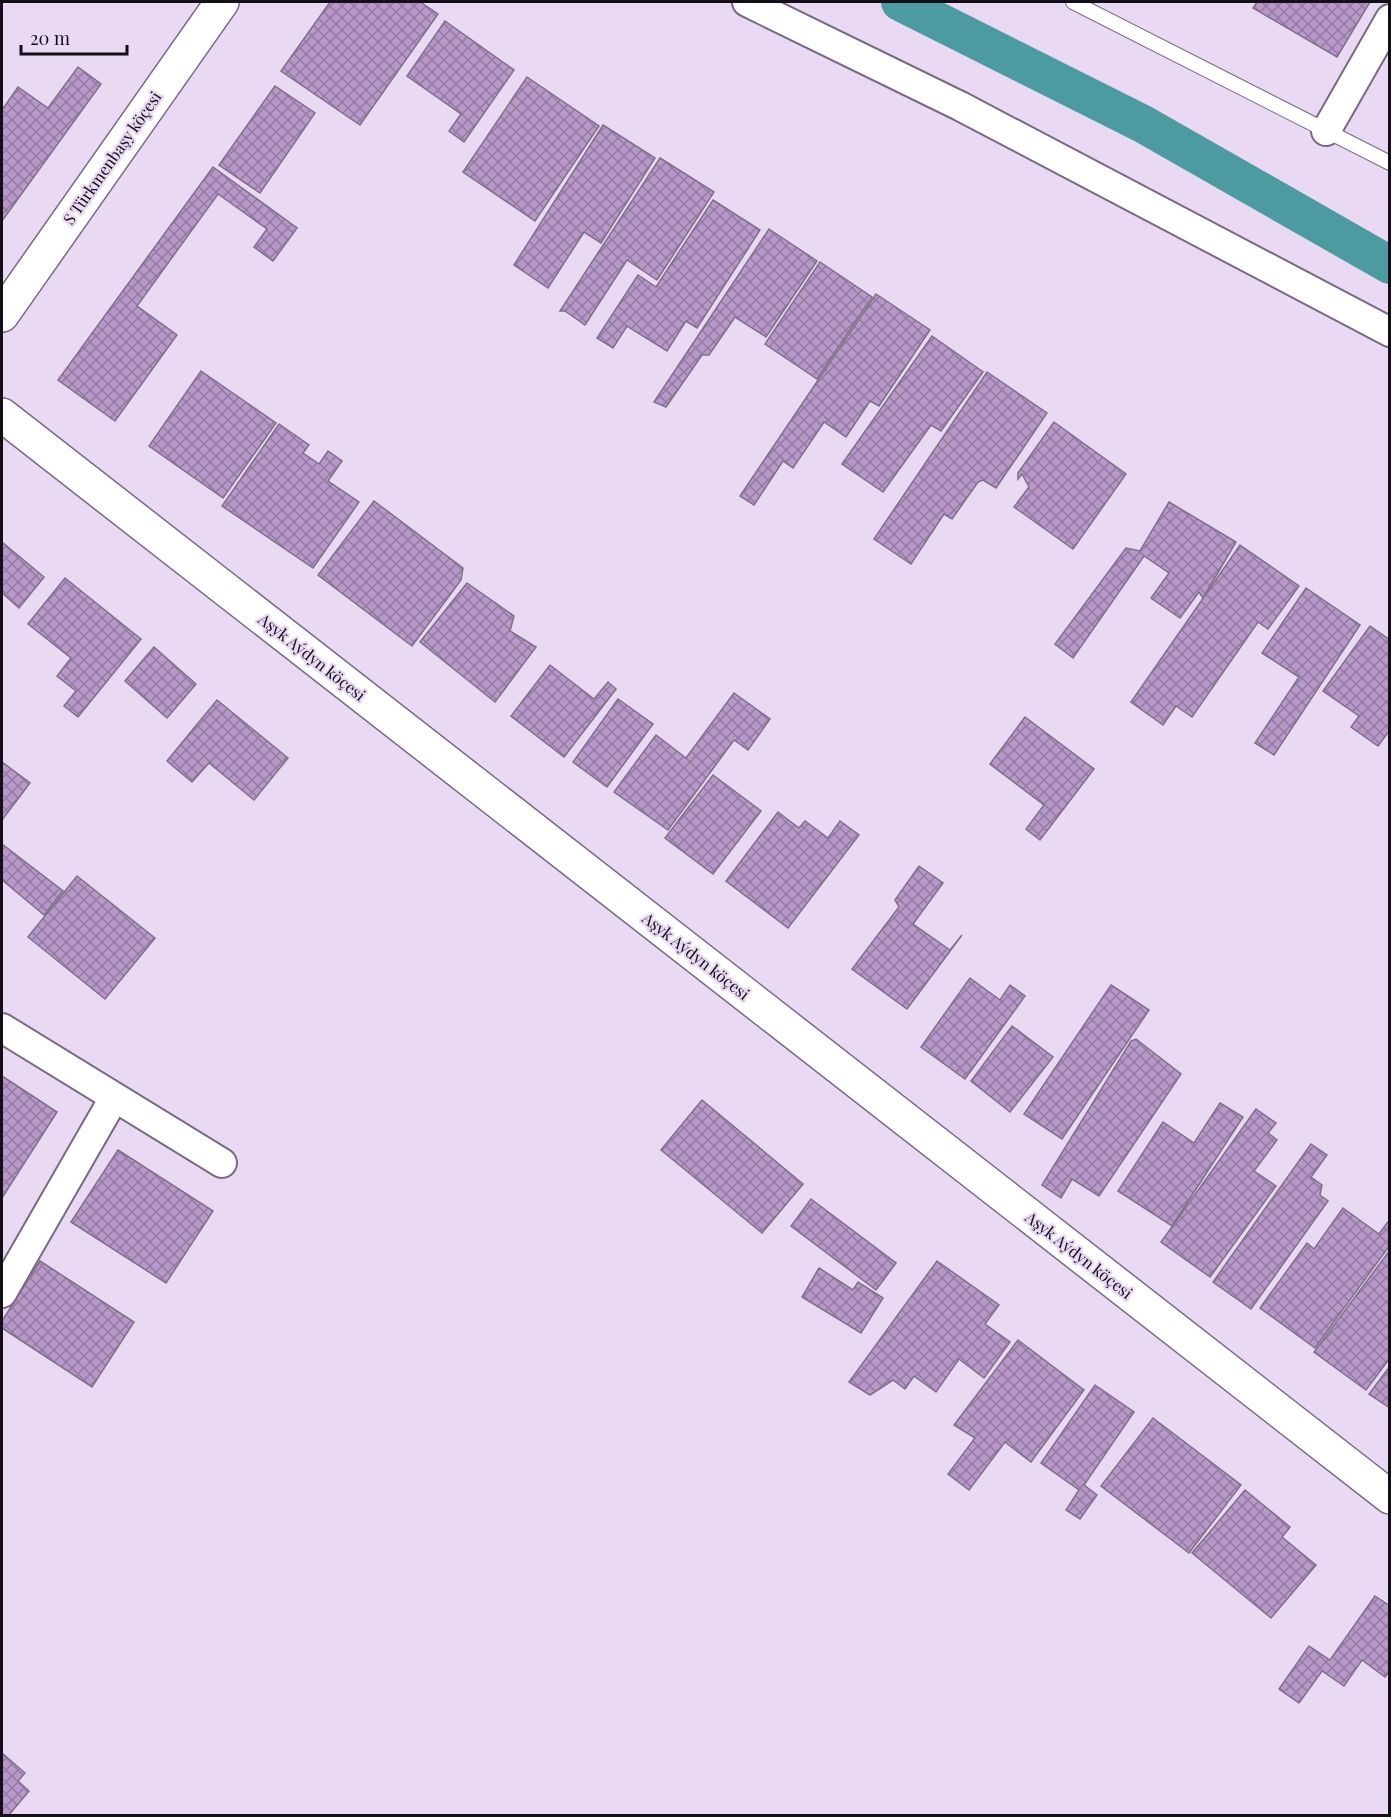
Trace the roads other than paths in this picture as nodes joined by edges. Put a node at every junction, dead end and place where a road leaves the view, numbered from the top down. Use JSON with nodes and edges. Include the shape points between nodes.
{"nodes":[{"id":1,"x":222,"y":2,"type":"edge"},
{"id":2,"x":747,"y":2,"type":"edge"},
{"id":3,"x":1073,"y":2,"type":"edge"},
{"id":4,"x":1389,"y":19,"type":"edge"},
{"id":5,"x":1326,"y":131,"type":"junction"},
{"id":6,"x":1389,"y":163,"type":"edge"},
{"id":7,"x":2,"y":315,"type":"edge"},
{"id":8,"x":1389,"y":332,"type":"edge"},
{"id":9,"x":2,"y":415,"type":"edge"},
{"id":10,"x":2,"y":1028,"type":"edge"},
{"id":11,"x":114,"y":1098,"type":"junction"},
{"id":12,"x":222,"y":1162,"type":"dead end"},
{"id":13,"x":2,"y":1293,"type":"edge"},
{"id":14,"x":1389,"y":1497,"type":"edge"}],
"edges":[{"from":1,"to":7,"type":"main road","name":"S Türkmenbaşy köçesi"},
{"from":2,"to":8,"type":"street","via":[[960,106]]},
{"from":3,"to":5,"type":"lane"},
{"from":4,"to":5,"type":"street"},
{"from":5,"to":6,"type":"lane"},
{"from":9,"to":14,"type":"main road","name":"Aşyk Aýdyn köçesi"},
{"from":10,"to":11,"type":"street"},
{"from":11,"to":12,"type":"street"},
{"from":11,"to":13,"type":"street"}]}
